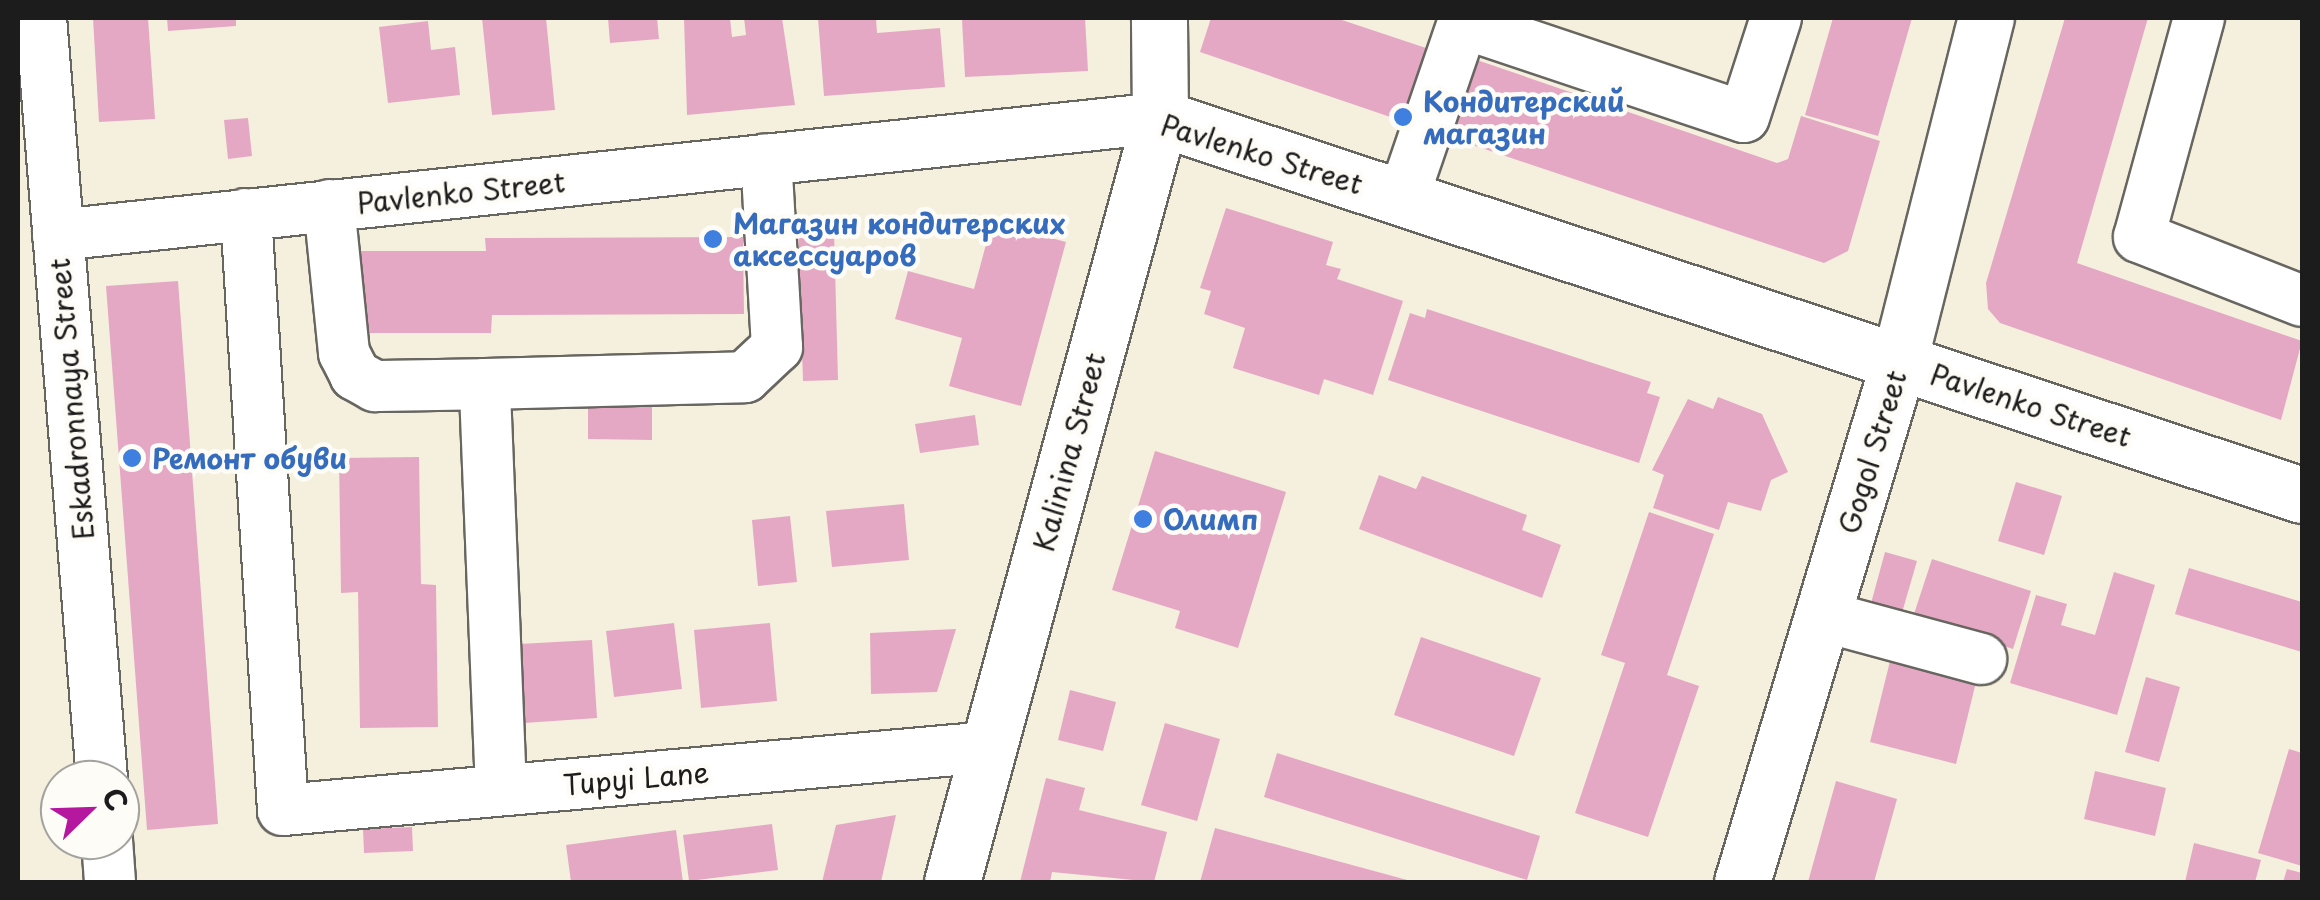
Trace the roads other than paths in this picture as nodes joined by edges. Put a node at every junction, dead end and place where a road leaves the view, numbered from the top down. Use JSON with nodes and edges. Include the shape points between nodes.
{"nodes":[{"id":1,"x":41,"y":18,"type":"edge"},
{"id":2,"x":1160,"y":18,"type":"edge"},
{"id":3,"x":1776,"y":18,"type":"edge"},
{"id":4,"x":1986,"y":18,"type":"edge"},
{"id":5,"x":2200,"y":18,"type":"edge"},
{"id":6,"x":1454,"y":20,"type":"edge"},
{"id":7,"x":1160,"y":118,"type":"junction"},
{"id":8,"x":766,"y":159,"type":"junction"},
{"id":9,"x":1403,"y":198,"type":"junction"},
{"id":10,"x":329,"y":206,"type":"junction"},
{"id":11,"x":246,"y":214,"type":"junction"},
{"id":12,"x":58,"y":235,"type":"junction"},
{"id":13,"x":2302,"y":301,"type":"edge"},
{"id":14,"x":1899,"y":361,"type":"junction"},
{"id":15,"x":485,"y":384,"type":"junction"},
{"id":16,"x":2301,"y":491,"type":"edge"},
{"id":17,"x":1822,"y":616,"type":"junction"},
{"id":18,"x":1982,"y":659,"type":"dead end"},
{"id":19,"x":989,"y":746,"type":"junction"},
{"id":20,"x":100,"y":760,"type":"edge"},
{"id":21,"x":501,"y":790,"type":"junction"},
{"id":22,"x":952,"y":882,"type":"edge"},
{"id":23,"x":1742,"y":882,"type":"edge"}],
"edges":[{"from":1,"to":12,"type":"street","name":"Eskadronnaya Street"},
{"from":2,"to":7,"type":"main road","name":"Kalinina Street"},
{"from":3,"to":6,"type":"street","via":[[1744,117]]},
{"from":4,"to":14,"type":"main road","name":"Gogol Street"},
{"from":5,"to":13,"type":"street","via":[[2140,237]]},
{"from":6,"to":9,"type":"street"},
{"from":7,"to":8,"type":"street","name":"Pavlenko Street"},
{"from":7,"to":9,"type":"main road","name":"Pavlenko Street"},
{"from":7,"to":19,"type":"main road","name":"Kalinina Street"},
{"from":8,"to":10,"type":"street","name":"Pavlenko Street"},
{"from":8,"to":15,"type":"street","via":[[776,347],[745,377]]},
{"from":9,"to":14,"type":"main road","name":"Pavlenko Street"},
{"from":10,"to":11,"type":"street","name":"Pavlenko Street"},
{"from":10,"to":15,"type":"street","via":[[344,353],[355,374],[375,386]]},
{"from":11,"to":12,"type":"street","name":"Pavlenko Street"},
{"from":11,"to":21,"type":"street","name":"Tupyi Lane","via":[[283,810]]},
{"from":12,"to":20,"type":"street","name":"Eskadronnaya Street"},
{"from":14,"to":16,"type":"main road","name":"Pavlenko Street"},
{"from":14,"to":17,"type":"main road","name":"Gogol Street"},
{"from":15,"to":21,"type":"street"},
{"from":17,"to":18,"type":"street"},
{"from":17,"to":23,"type":"main road","name":"Gogol Street"},
{"from":19,"to":21,"type":"street","name":"Tupyi Lane"},
{"from":19,"to":22,"type":"main road","name":"Kalinina Street"}]}
